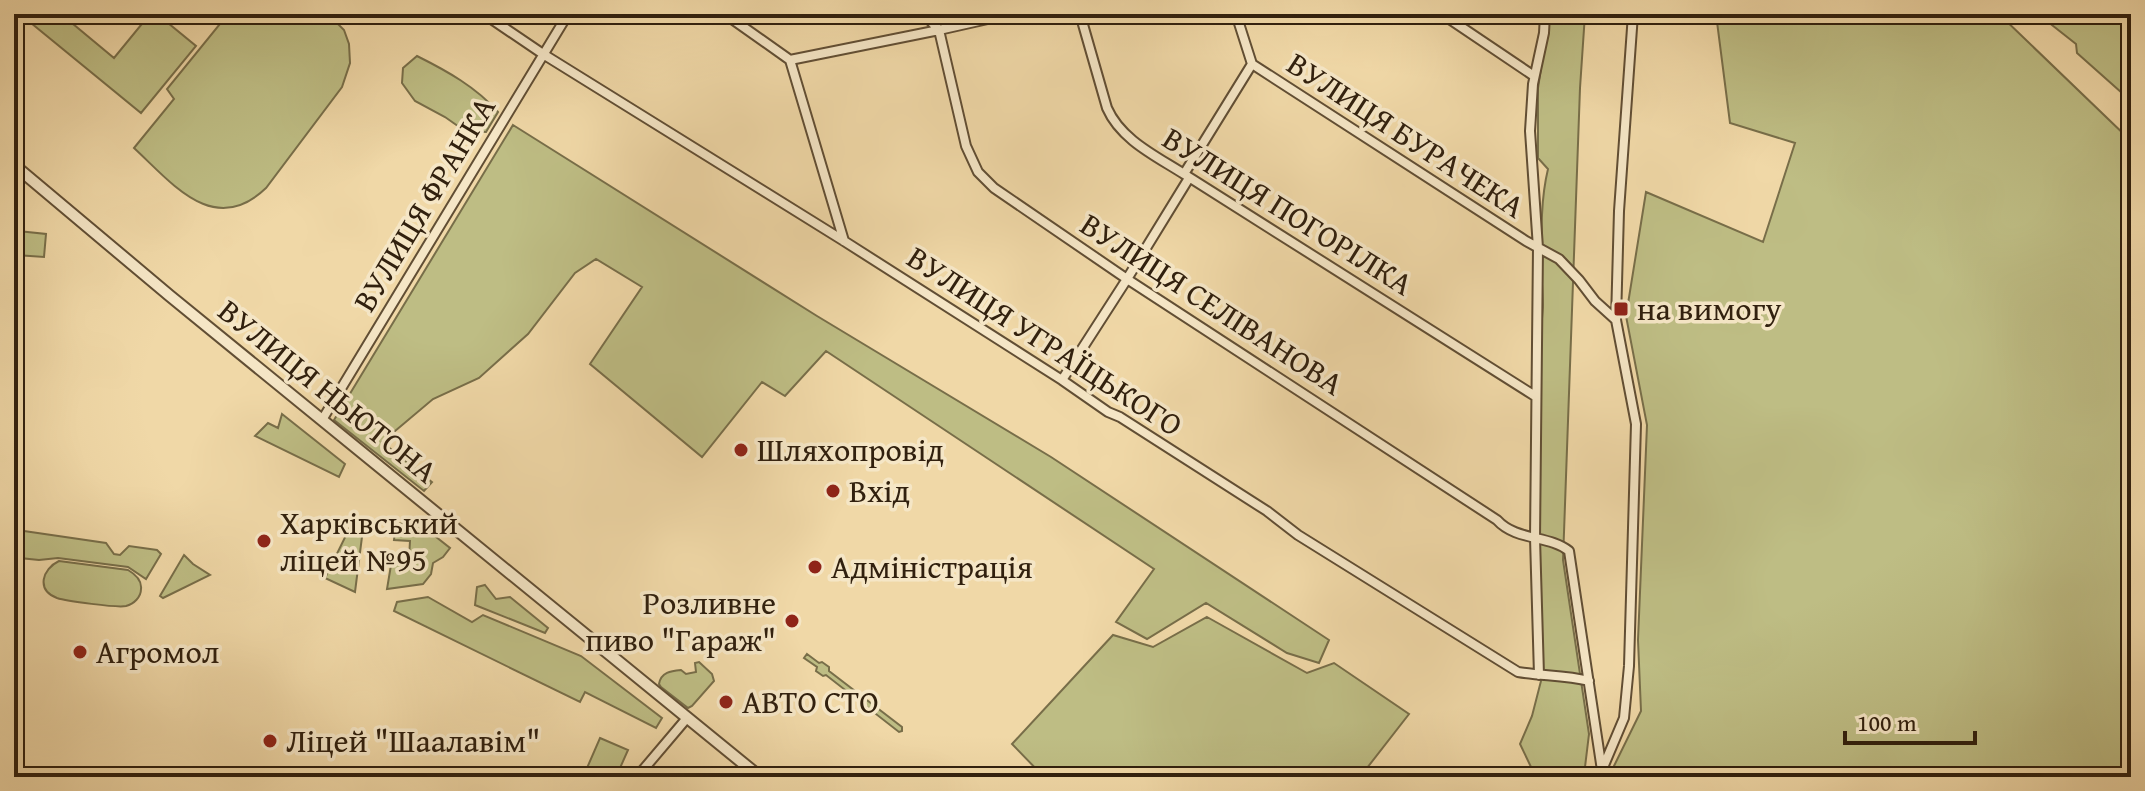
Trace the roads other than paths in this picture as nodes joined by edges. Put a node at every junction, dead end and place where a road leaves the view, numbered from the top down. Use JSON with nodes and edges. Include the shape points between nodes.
{"nodes":[{"id":1,"x":484,"y":14,"type":"edge"},
{"id":2,"x":568,"y":14,"type":"edge"},
{"id":3,"x":725,"y":14,"type":"edge"},
{"id":4,"x":924,"y":14,"type":"edge"},
{"id":5,"x":1010,"y":14,"type":"edge"},
{"id":6,"x":1080,"y":14,"type":"edge"},
{"id":7,"x":1236,"y":14,"type":"edge"},
{"id":8,"x":1442,"y":14,"type":"edge"},
{"id":9,"x":1545,"y":14,"type":"edge"},
{"id":10,"x":1633,"y":14,"type":"edge"},
{"id":11,"x":939,"y":30,"type":"junction"},
{"id":12,"x":543,"y":54,"type":"junction"},
{"id":13,"x":790,"y":60,"type":"junction"},
{"id":14,"x":1252,"y":64,"type":"junction"},
{"id":15,"x":1534,"y":76,"type":"junction"},
{"id":16,"x":14,"y":165,"type":"edge"},
{"id":17,"x":1186,"y":176,"type":"junction"},
{"id":18,"x":844,"y":241,"type":"junction"},
{"id":19,"x":1538,"y":248,"type":"junction"},
{"id":20,"x":1127,"y":279,"type":"junction"},
{"id":21,"x":1616,"y":320,"type":"junction"},
{"id":22,"x":1062,"y":380,"type":"junction"},
{"id":23,"x":1535,"y":396,"type":"junction"},
{"id":24,"x":322,"y":420,"type":"junction"},
{"id":25,"x":1535,"y":538,"type":"junction"},
{"id":26,"x":1539,"y":675,"type":"junction"},
{"id":27,"x":1589,"y":681,"type":"junction"},
{"id":28,"x":687,"y":718,"type":"junction"},
{"id":29,"x":1600,"y":775,"type":"edge"},
{"id":30,"x":637,"y":777,"type":"edge"},
{"id":31,"x":760,"y":777,"type":"edge"}],
"edges":[{"from":1,"to":12,"type":"street","name":"ВУЛИЦЯ УГРАЇЦЬКОГО"},
{"from":2,"to":12,"type":"street","name":"ВУЛИЦЯ ФРАНКА"},
{"from":3,"to":13,"type":"street"},
{"from":4,"to":11,"type":"street"},
{"from":5,"to":11,"type":"street"},
{"from":6,"to":17,"type":"street","name":"ВУЛИЦЯ ПОГОРІЛКА","via":[[1113,121]]},
{"from":7,"to":14,"type":"street","name":"ВУЛИЦЯ БУРАЧЕКА"},
{"from":8,"to":15,"type":"street"},
{"from":9,"to":15,"type":"street"},
{"from":10,"to":21,"type":"street"},
{"from":11,"to":13,"type":"street"},
{"from":11,"to":20,"type":"street","name":"ВУЛИЦЯ СЕЛІВАНОВА","via":[[966,146],[978,172]]},
{"from":12,"to":18,"type":"street","name":"ВУЛИЦЯ УГРАЇЦЬКОГО"},
{"from":12,"to":24,"type":"street","name":"ВУЛИЦЯ ФРАНКА"},
{"from":13,"to":18,"type":"street"},
{"from":14,"to":17,"type":"street"},
{"from":14,"to":19,"type":"street","name":"ВУЛИЦЯ БУРАЧЕКА"},
{"from":15,"to":19,"type":"street","via":[[1530,131]]},
{"from":16,"to":24,"type":"street","name":"ВУЛИЦЯ НЬЮТОНА"},
{"from":17,"to":20,"type":"street"},
{"from":17,"to":23,"type":"street","name":"ВУЛИЦЯ ПОГОРІЛКА"},
{"from":18,"to":22,"type":"street","name":"ВУЛИЦЯ УГРАЇЦЬКОГО"},
{"from":19,"to":21,"type":"street","name":"ВУЛИЦЯ БУРАЧЕКА","via":[[1559,259]]},
{"from":19,"to":23,"type":"street"},
{"from":20,"to":22,"type":"street"},
{"from":20,"to":25,"type":"street","name":"ВУЛИЦЯ СЕЛІВАНОВА","via":[[1503,526]]},
{"from":21,"to":29,"type":"street","via":[[1636,424],[1629,666],[1624,718]]},
{"from":22,"to":26,"type":"street","name":"ВУЛИЦЯ УГРАЇЦЬКОГО","via":[[1518,672]]},
{"from":23,"to":25,"type":"street"},
{"from":24,"to":28,"type":"street","name":"ВУЛИЦЯ НЬЮТОНА"},
{"from":25,"to":26,"type":"street"},
{"from":25,"to":27,"type":"street","name":"ВУЛИЦЯ СЕЛІВАНОВА","via":[[1569,551]]},
{"from":26,"to":27,"type":"street","name":"ВУЛИЦЯ УГРАЇЦЬКОГО"},
{"from":27,"to":29,"type":"street"},
{"from":28,"to":30,"type":"street"},
{"from":28,"to":31,"type":"street","name":"ВУЛИЦЯ НЬЮТОНА"}]}
